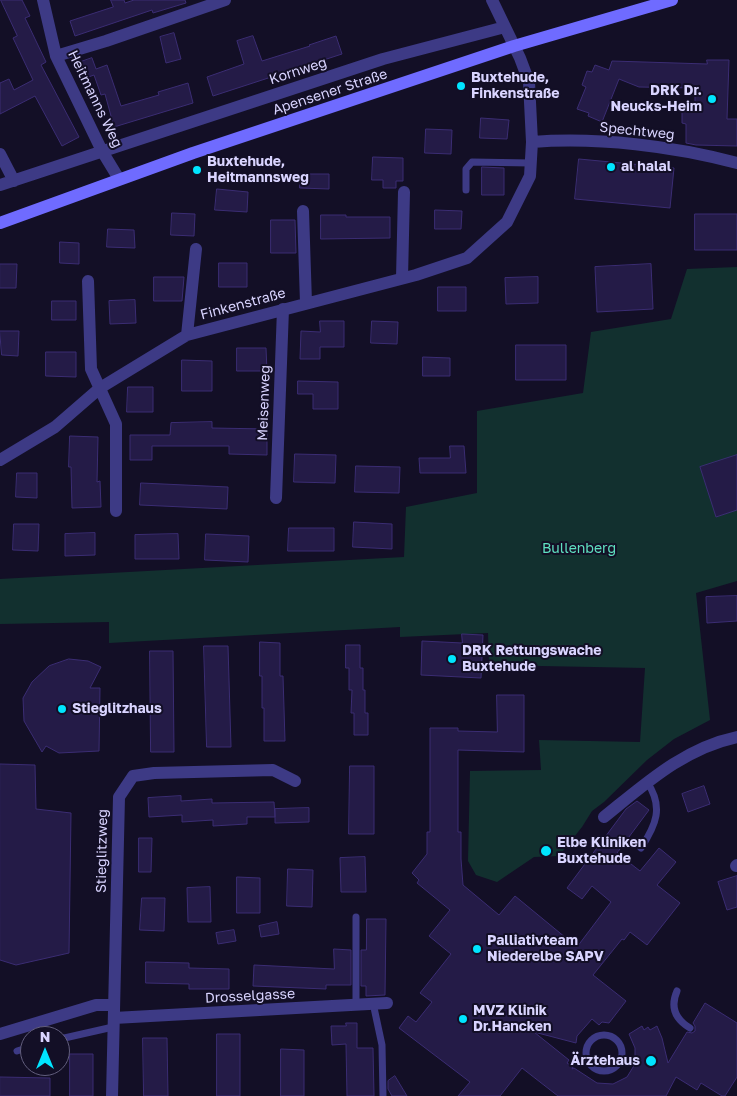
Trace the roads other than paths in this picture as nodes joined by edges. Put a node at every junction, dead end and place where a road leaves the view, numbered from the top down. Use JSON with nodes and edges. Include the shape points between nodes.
{"nodes":[{"id":1,"x":43,"y":0,"type":"edge"},
{"id":2,"x":225,"y":0,"type":"edge"},
{"id":3,"x":492,"y":0,"type":"edge"},
{"id":4,"x":672,"y":0,"type":"edge"},
{"id":5,"x":505,"y":27,"type":"junction"},
{"id":6,"x":514,"y":46,"type":"junction"},
{"id":7,"x":56,"y":56,"type":"junction"},
{"id":8,"x":532,"y":142,"type":"junction"},
{"id":9,"x":102,"y":151,"type":"junction"},
{"id":10,"x":0,"y":154,"type":"edge"},
{"id":11,"x":531,"y":163,"type":"junction"},
{"id":12,"x":737,"y":163,"type":"edge"},
{"id":13,"x":119,"y":179,"type":"junction"},
{"id":14,"x":14,"y":180,"type":"junction"},
{"id":15,"x":0,"y":185,"type":"edge"},
{"id":16,"x":466,"y":190,"type":"dead end"},
{"id":17,"x":404,"y":192,"type":"dead end"},
{"id":18,"x":303,"y":211,"type":"dead end"},
{"id":19,"x":0,"y":223,"type":"edge"},
{"id":20,"x":196,"y":249,"type":"dead end"},
{"id":21,"x":402,"y":278,"type":"junction"},
{"id":22,"x":88,"y":281,"type":"dead end"},
{"id":23,"x":306,"y":303,"type":"junction"},
{"id":24,"x":283,"y":309,"type":"junction"},
{"id":25,"x":187,"y":335,"type":"junction"},
{"id":26,"x":100,"y":388,"type":"junction"},
{"id":27,"x":0,"y":460,"type":"edge"},
{"id":28,"x":276,"y":498,"type":"dead end"},
{"id":29,"x":116,"y":511,"type":"dead end"},
{"id":30,"x":737,"y":737,"type":"edge"},
{"id":31,"x":295,"y":781,"type":"dead end"},
{"id":32,"x":647,"y":782,"type":"junction"},
{"id":33,"x":604,"y":817,"type":"dead end"},
{"id":34,"x":641,"y":848,"type":"dead end"},
{"id":35,"x":356,"y":917,"type":"dead end"},
{"id":36,"x":676,"y":991,"type":"dead end"},
{"id":37,"x":387,"y":1003,"type":"dead end"},
{"id":38,"x":373,"y":1004,"type":"junction"},
{"id":39,"x":356,"y":1005,"type":"junction"},
{"id":40,"x":113,"y":1017,"type":"junction"},
{"id":41,"x":690,"y":1028,"type":"dead end"},
{"id":42,"x":0,"y":1034,"type":"edge"},
{"id":43,"x":70,"y":1035,"type":"edge"},
{"id":44,"x":592,"y":1040,"type":"joint"},
{"id":45,"x":20,"y":1050,"type":"edge"},
{"id":46,"x":16,"y":1051,"type":"dead end"},
{"id":47,"x":112,"y":1096,"type":"edge"},
{"id":48,"x":383,"y":1096,"type":"edge"}],
"edges":[{"from":1,"to":7,"type":"street","name":"Heitmanns Weg"},
{"from":2,"to":7,"type":"street"},
{"from":3,"to":5,"type":"street","name":"Finkenstraße"},
{"from":4,"to":6,"type":"main road","name":"Apensener Straße"},
{"from":5,"to":6,"type":"street","name":"Finkenstraße"},
{"from":5,"to":9,"type":"street","name":"Kornweg","via":[[383,59]]},
{"from":6,"to":8,"type":"street","name":"Finkenstraße","via":[[529,82]]},
{"from":6,"to":13,"type":"main road","name":"Apensener Straße"},
{"from":7,"to":9,"type":"street","name":"Heitmanns Weg"},
{"from":8,"to":11,"type":"street","name":"Finkenstraße"},
{"from":8,"to":12,"type":"street","name":"Spechtweg","via":[[562,140],[657,147]]},
{"from":9,"to":13,"type":"street","name":"Heitmanns Weg"},
{"from":9,"to":14,"type":"street","name":"Kornweg"},
{"from":10,"to":14,"type":"street"},
{"from":11,"to":16,"type":"lane","via":[[472,162],[466,169]]},
{"from":11,"to":21,"type":"street","name":"Finkenstraße","via":[[530,176],[507,222],[467,258]]},
{"from":13,"to":19,"type":"main road","name":"Apensener Straße"},
{"from":14,"to":15,"type":"street","name":"Kornweg"},
{"from":17,"to":21,"type":"street"},
{"from":18,"to":23,"type":"street","name":"Finkenstraße"},
{"from":20,"to":25,"type":"street","name":"Finkenstraße"},
{"from":21,"to":23,"type":"street","name":"Finkenstraße"},
{"from":22,"to":26,"type":"street","via":[[91,370]]},
{"from":23,"to":24,"type":"street","name":"Finkenstraße"},
{"from":24,"to":25,"type":"street","name":"Finkenstraße"},
{"from":24,"to":28,"type":"street","name":"Meisenweg"},
{"from":25,"to":26,"type":"street","name":"Finkenstraße"},
{"from":26,"to":27,"type":"street","name":"Finkenstraße","via":[[55,427]]},
{"from":26,"to":29,"type":"street","via":[[116,424]]},
{"from":30,"to":32,"type":"street","via":[[683,757]]},
{"from":31,"to":40,"type":"street","name":"Stieglitzweg","via":[[273,770],[133,776],[119,797]]},
{"from":32,"to":33,"type":"street"},
{"from":32,"to":34,"type":"lane","via":[[654,793],[657,812],[653,830]]},
{"from":35,"to":39,"type":"lane"},
{"from":36,"to":41,"type":"lane","via":[[674,1012]]},
{"from":37,"to":38,"type":"street","name":"Drosselgasse"},
{"from":38,"to":39,"type":"street","name":"Drosselgasse"},
{"from":38,"to":48,"type":"lane","via":[[382,1045]]},
{"from":39,"to":40,"type":"street","name":"Drosselgasse"},
{"from":40,"to":42,"type":"street","name":"Drosselgasse","via":[[96,1005]]},
{"from":40,"to":43,"type":"lane"},
{"from":40,"to":47,"type":"street","name":"Stieglitzweg"},
{"from":44,"to":44,"type":"lane","via":[[586,1055],[591,1066],[604,1072],[616,1067],[622,1055],[616,1040],[604,1035]]},
{"from":45,"to":46,"type":"lane"}]}
